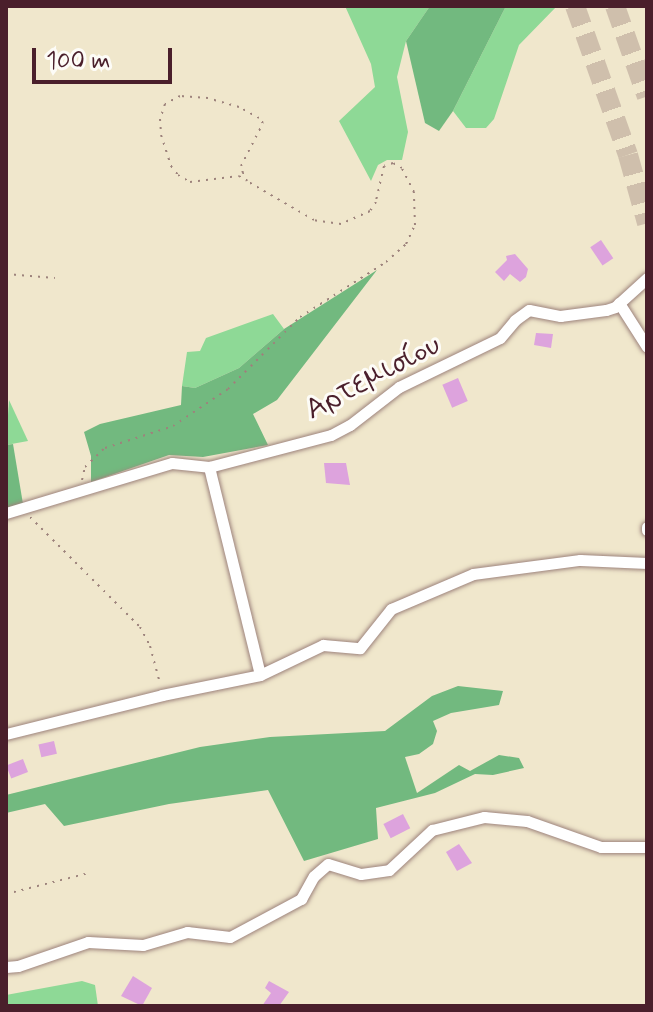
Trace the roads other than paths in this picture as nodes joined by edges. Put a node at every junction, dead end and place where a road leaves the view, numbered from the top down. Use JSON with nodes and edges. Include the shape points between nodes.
{"nodes":[{"id":1,"x":647,"y":278,"type":"edge"},
{"id":2,"x":619,"y":303,"type":"junction"},
{"id":3,"x":647,"y":347,"type":"edge"},
{"id":4,"x":209,"y":467,"type":"junction"},
{"id":5,"x":6,"y":513,"type":"edge"},
{"id":6,"x":647,"y":563,"type":"edge"},
{"id":7,"x":260,"y":675,"type":"junction"},
{"id":8,"x":6,"y":734,"type":"edge"},
{"id":9,"x":647,"y":847,"type":"edge"},
{"id":10,"x":6,"y":967,"type":"edge"}],
"edges":[{"from":1,"to":2,"type":"street","name":"Αρτεμισίου"},
{"from":2,"to":3,"type":"street"},
{"from":2,"to":4,"type":"street","name":"Αρτεμισίου","via":[[567,316],[529,310],[500,338],[399,387],[331,435]]},
{"from":4,"to":5,"type":"street","name":"Αρτεμισίου","via":[[172,463]]},
{"from":4,"to":7,"type":"street"},
{"from":6,"to":7,"type":"street","via":[[580,560],[473,574],[391,609],[360,648],[323,645]]},
{"from":7,"to":8,"type":"street"},
{"from":9,"to":10,"type":"street","via":[[601,847],[527,821],[484,817],[432,830],[389,870],[361,874],[328,864],[301,899],[230,937],[187,932],[143,945],[88,942]]}]}
